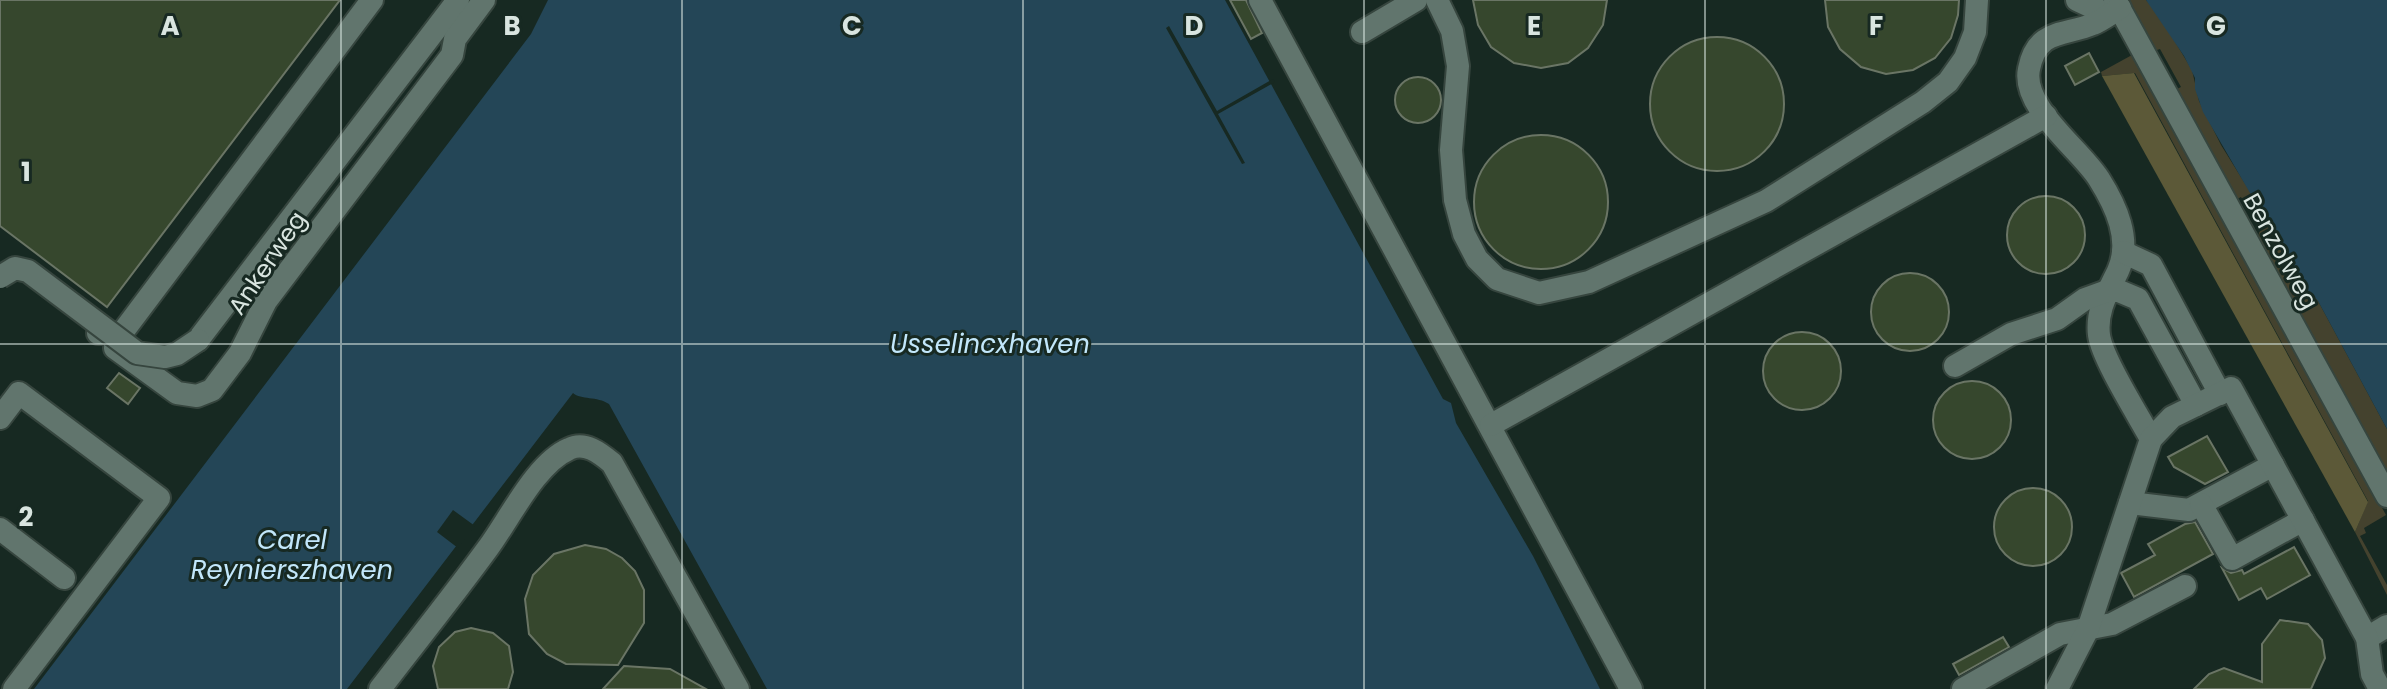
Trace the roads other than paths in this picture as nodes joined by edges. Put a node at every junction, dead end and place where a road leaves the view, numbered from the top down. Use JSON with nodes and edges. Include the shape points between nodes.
{"nodes":[{"id":1,"x":372,"y":0,"type":"edge"},
{"id":2,"x":458,"y":0,"type":"edge"},
{"id":3,"x":484,"y":0,"type":"edge"},
{"id":4,"x":501,"y":0,"type":"edge"},
{"id":5,"x":1260,"y":0,"type":"edge"},
{"id":6,"x":1416,"y":0,"type":"edge"},
{"id":7,"x":1437,"y":0,"type":"edge"},
{"id":8,"x":1977,"y":0,"type":"edge"},
{"id":9,"x":2077,"y":0,"type":"edge"},
{"id":10,"x":2115,"y":8,"type":"edge"},
{"id":11,"x":1362,"y":32,"type":"dead end"},
{"id":12,"x":452,"y":55,"type":"junction"},
{"id":13,"x":2046,"y":116,"type":"junction"},
{"id":14,"x":2123,"y":252,"type":"junction"},
{"id":15,"x":0,"y":276,"type":"edge"},
{"id":16,"x":2107,"y":291,"type":"junction"},
{"id":17,"x":93,"y":332,"type":"junction"},
{"id":18,"x":1955,"y":366,"type":"dead end"},
{"id":19,"x":2220,"y":394,"type":"junction"},
{"id":20,"x":2196,"y":405,"type":"junction"},
{"id":21,"x":0,"y":418,"type":"edge"},
{"id":22,"x":1491,"y":425,"type":"junction"},
{"id":23,"x":2151,"y":439,"type":"junction"},
{"id":24,"x":2273,"y":465,"type":"junction"},
{"id":25,"x":2387,"y":496,"type":"edge"},
{"id":26,"x":2130,"y":503,"type":"junction"},
{"id":27,"x":2201,"y":504,"type":"junction"},
{"id":28,"x":2303,"y":520,"type":"junction"},
{"id":29,"x":0,"y":529,"type":"edge"},
{"id":30,"x":64,"y":578,"type":"dead end"},
{"id":31,"x":2185,"y":586,"type":"dead end"},
{"id":32,"x":2387,"y":626,"type":"edge"},
{"id":33,"x":2088,"y":629,"type":"junction"},
{"id":34,"x":2367,"y":638,"type":"junction"},
{"id":35,"x":14,"y":689,"type":"edge"},
{"id":36,"x":380,"y":689,"type":"edge"},
{"id":37,"x":738,"y":689,"type":"edge"},
{"id":38,"x":1631,"y":689,"type":"edge"},
{"id":39,"x":1963,"y":689,"type":"edge"},
{"id":40,"x":2057,"y":689,"type":"edge"},
{"id":41,"x":2380,"y":689,"type":"edge"}],
"edges":[{"from":1,"to":17,"type":"street","via":[[122,333]]},
{"from":2,"to":15,"type":"street","name":"Ankerweg","bridge":true,"via":[[188,348],[165,357],[137,353],[28,271],[15,268]]},
{"from":3,"to":12,"type":"street","name":"Ankerweg","via":[[455,39]]},
{"from":4,"to":12,"type":"street","name":"Ankerweg","via":[[464,48]]},
{"from":5,"to":22,"type":"street"},
{"from":6,"to":11,"type":"street"},
{"from":7,"to":8,"type":"street","via":[[1452,31],[1458,66],[1451,150],[1464,234],[1477,259],[1497,279],[1539,293],[1589,282],[1766,201],[1923,102],[1948,82],[1965,58],[1975,32]]},
{"from":9,"to":10,"type":"street"},
{"from":10,"to":13,"type":"street","via":[[2094,24],[2056,33],[2038,48],[2028,87]]},
{"from":10,"to":25,"type":"street","name":"Benzolweg"},
{"from":12,"to":17,"type":"street","name":"Ankerweg","via":[[266,301],[240,353],[212,390],[197,396],[177,393]]},
{"from":13,"to":14,"type":"street","via":[[2105,189],[2120,221]]},
{"from":13,"to":22,"type":"street"},
{"from":14,"to":16,"type":"street"},
{"from":14,"to":19,"type":"street","via":[[2151,265]]},
{"from":15,"to":17,"type":"street","name":"Ankerweg","via":[[17,277]]},
{"from":16,"to":18,"type":"street"},
{"from":16,"to":20,"type":"street","via":[[2138,299]]},
{"from":16,"to":23,"type":"street","via":[[2099,339]]},
{"from":19,"to":20,"type":"street"},
{"from":19,"to":24,"type":"street","via":[[2231,388]]},
{"from":20,"to":23,"type":"street","via":[[2172,417]]},
{"from":21,"to":35,"type":"street","via":[[19,393],[159,498]]},
{"from":22,"to":38,"type":"street"},
{"from":23,"to":26,"type":"street"},
{"from":24,"to":27,"type":"street"},
{"from":24,"to":28,"type":"street"},
{"from":26,"to":27,"type":"street","via":[[2189,510]]},
{"from":26,"to":33,"type":"street"},
{"from":27,"to":28,"type":"street","via":[[2232,559]]},
{"from":28,"to":34,"type":"street"},
{"from":29,"to":30,"type":"street"},
{"from":31,"to":33,"type":"street","via":[[2112,624]]},
{"from":32,"to":34,"type":"street"},
{"from":33,"to":39,"type":"street","via":[[2060,634]]},
{"from":33,"to":40,"type":"street"},
{"from":34,"to":41,"type":"street","via":[[2372,674]]},
{"from":36,"to":37,"type":"street","via":[[533,483],[560,454],[577,446],[599,452],[612,463]]}]}
